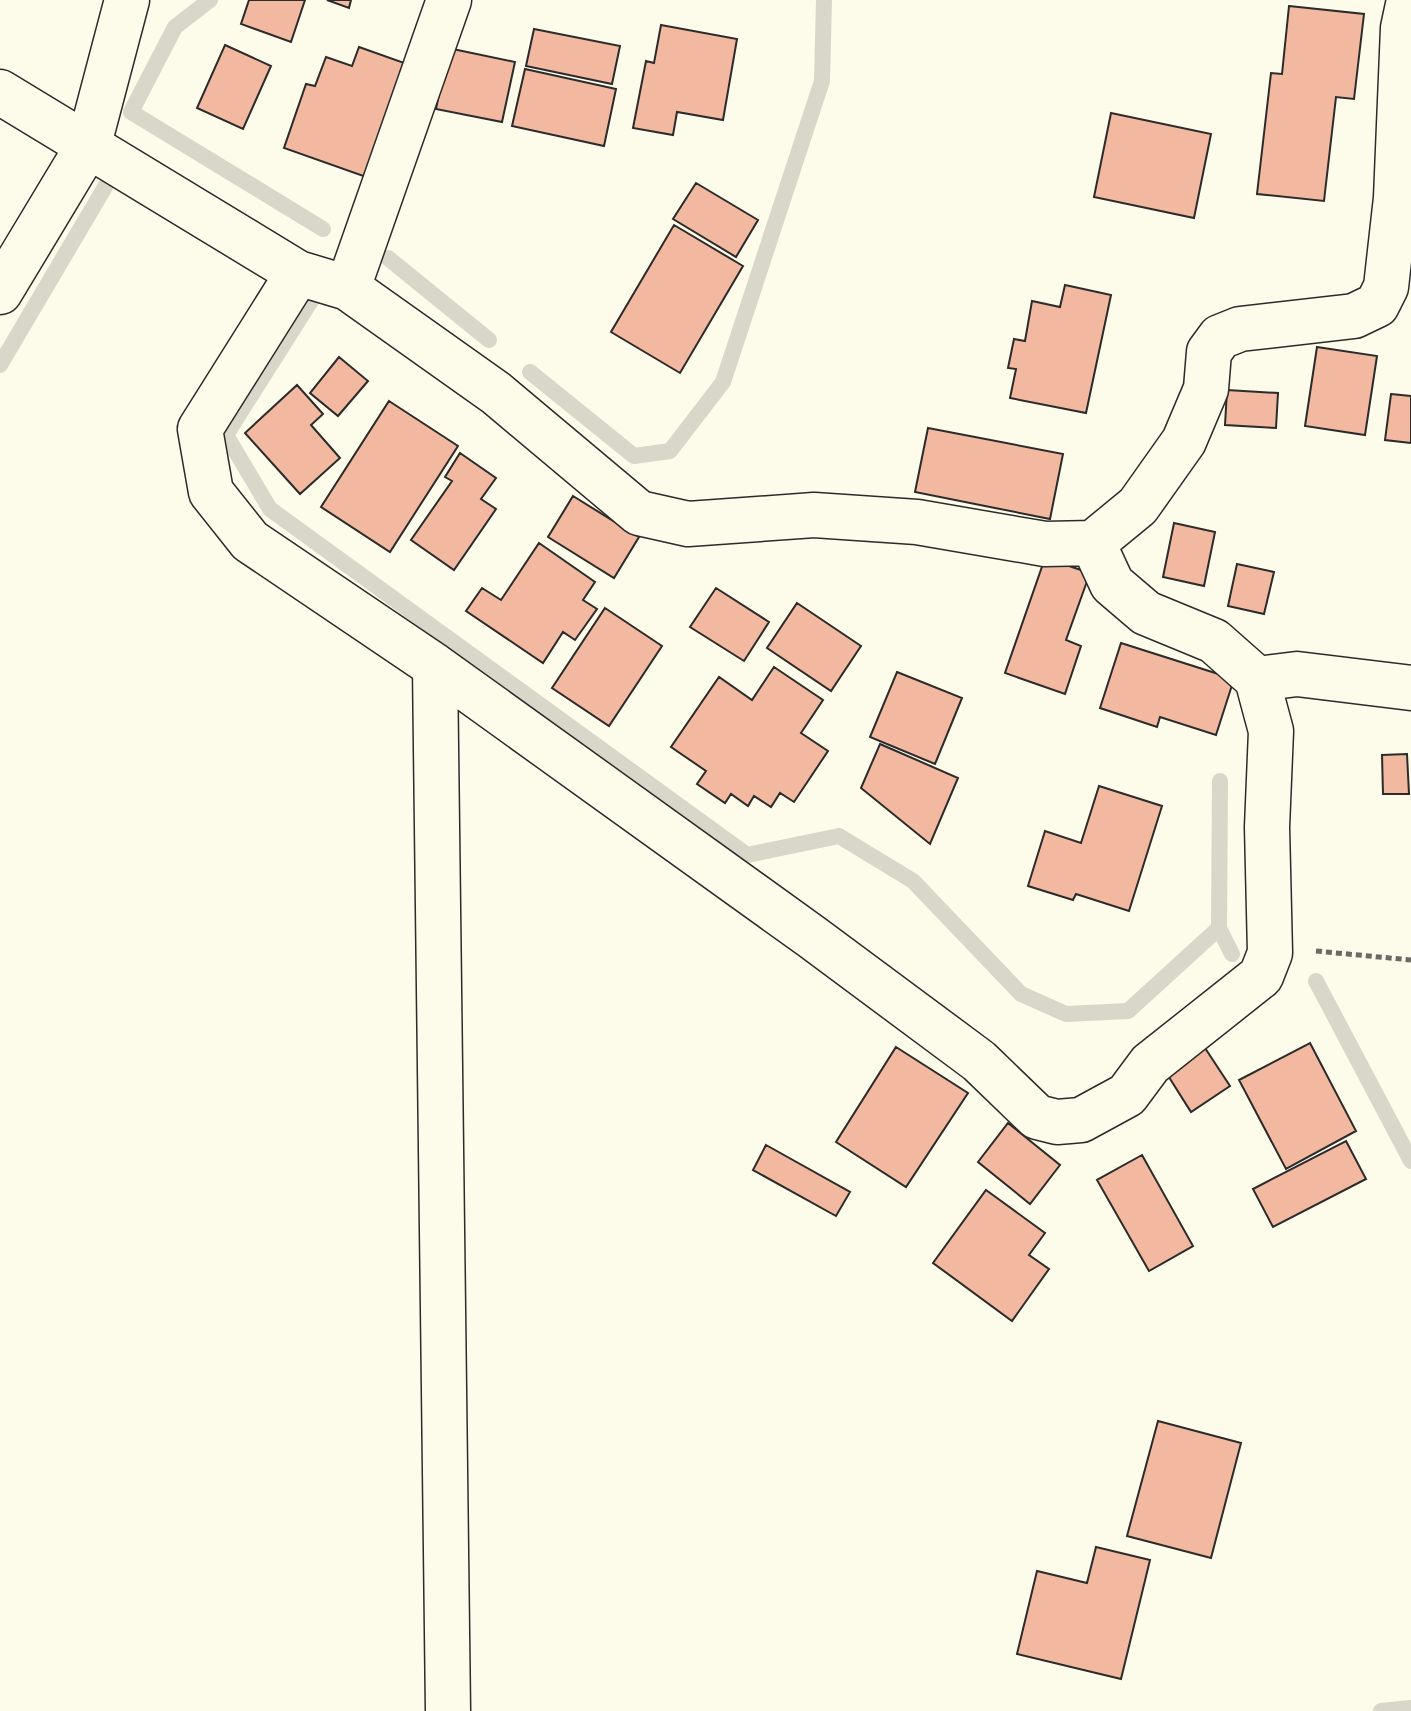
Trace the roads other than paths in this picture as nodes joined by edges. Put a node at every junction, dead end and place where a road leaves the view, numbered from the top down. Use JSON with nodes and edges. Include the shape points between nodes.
{"nodes":[{"id":1,"x":127,"y":0,"type":"edge"},
{"id":2,"x":449,"y":0,"type":"edge"},
{"id":3,"x":1409,"y":0,"type":"edge"},
{"id":4,"x":0,"y":92,"type":"edge"},
{"id":5,"x":89,"y":144,"type":"junction"},
{"id":6,"x":298,"y":273,"type":"junction"},
{"id":7,"x":348,"y":288,"type":"junction"},
{"id":8,"x":0,"y":292,"type":"edge"},
{"id":9,"x":1093,"y":543,"type":"junction"},
{"id":10,"x":435,"y":666,"type":"junction"},
{"id":11,"x":1257,"y":679,"type":"junction"},
{"id":12,"x":1411,"y":688,"type":"edge"},
{"id":13,"x":448,"y":1711,"type":"edge"}],
"edges":[{"from":1,"to":5,"type":"street"},
{"from":2,"to":7,"type":"street"},
{"from":3,"to":9,"type":"street","via":[[1403,28],[1396,198],[1386,287],[1377,305],[1354,316],[1240,329],[1220,337],[1209,352],[1206,389],[1184,441],[1138,506]]},
{"from":4,"to":5,"type":"street"},
{"from":5,"to":6,"type":"street"},
{"from":5,"to":8,"type":"street"},
{"from":6,"to":7,"type":"street"},
{"from":6,"to":10,"type":"street","via":[[200,429],[211,492],[250,541]]},
{"from":7,"to":9,"type":"street","via":[[496,393],[639,513],[688,524],[814,515],[917,522],[1045,544]]},
{"from":9,"to":11,"type":"street","via":[[1112,584],[1146,613],[1214,641]]},
{"from":10,"to":11,"type":"street","via":[[967,1052],[1037,1117],[1057,1122],[1081,1120],[1127,1095],[1150,1064],[1261,976],[1270,953],[1271,731]]},
{"from":10,"to":13,"type":"street"},
{"from":11,"to":12,"type":"street","via":[[1297,674]]}]}
